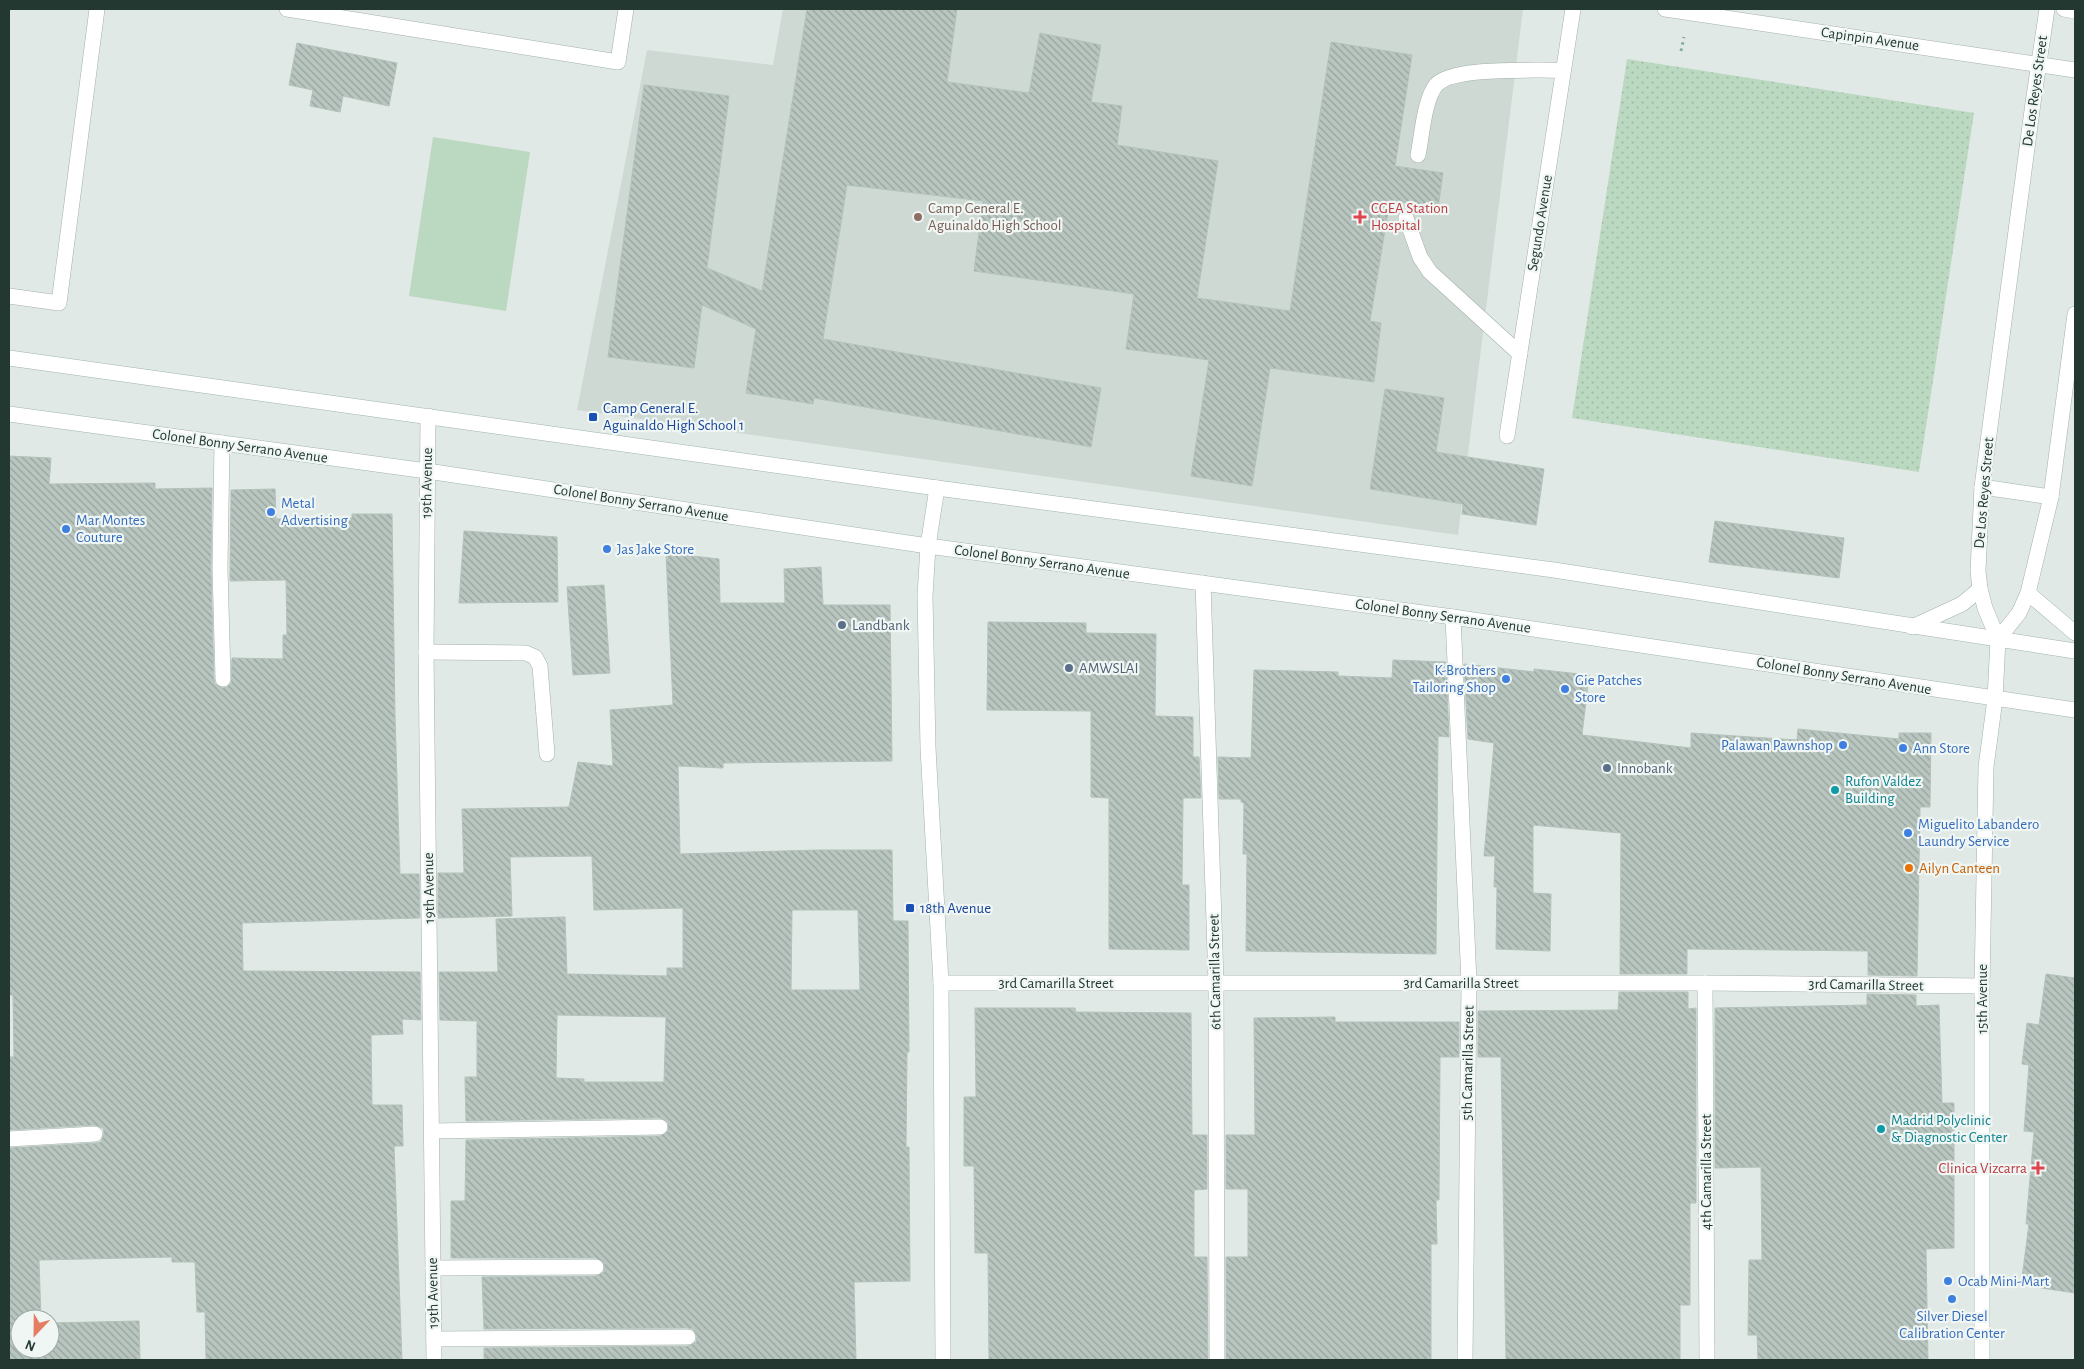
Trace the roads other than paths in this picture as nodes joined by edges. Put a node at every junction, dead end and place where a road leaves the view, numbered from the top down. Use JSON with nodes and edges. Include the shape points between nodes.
{"nodes":[{"id":1,"x":97,"y":9,"type":"edge"},
{"id":2,"x":287,"y":9,"type":"edge"},
{"id":3,"x":626,"y":9,"type":"edge"},
{"id":4,"x":1573,"y":9,"type":"edge"},
{"id":5,"x":1665,"y":9,"type":"edge"},
{"id":6,"x":2047,"y":9,"type":"edge"},
{"id":7,"x":2064,"y":9,"type":"edge"},
{"id":8,"x":2075,"y":11,"type":"edge"},
{"id":9,"x":2040,"y":64,"type":"junction"},
{"id":10,"x":1563,"y":70,"type":"junction"},
{"id":11,"x":2075,"y":70,"type":"edge"},
{"id":12,"x":1418,"y":155,"type":"dead end"},
{"id":13,"x":1406,"y":218,"type":"dead end"},
{"id":14,"x":9,"y":296,"type":"edge"},
{"id":15,"x":2075,"y":314,"type":"edge"},
{"id":16,"x":1520,"y":354,"type":"junction"},
{"id":17,"x":9,"y":358,"type":"edge"},
{"id":18,"x":9,"y":414,"type":"edge"},
{"id":19,"x":428,"y":416,"type":"junction"},
{"id":20,"x":1507,"y":436,"type":"dead end"},
{"id":21,"x":222,"y":443,"type":"junction"},
{"id":22,"x":427,"y":471,"type":"junction"},
{"id":23,"x":1982,"y":487,"type":"junction"},
{"id":24,"x":937,"y":488,"type":"junction"},
{"id":25,"x":2050,"y":497,"type":"junction"},
{"id":26,"x":928,"y":546,"type":"junction"},
{"id":27,"x":1202,"y":583,"type":"junction"},
{"id":28,"x":1980,"y":589,"type":"junction"},
{"id":29,"x":2028,"y":593,"type":"junction"},
{"id":30,"x":1453,"y":617,"type":"junction"},
{"id":31,"x":1912,"y":627,"type":"junction"},
{"id":32,"x":2075,"y":634,"type":"edge"},
{"id":33,"x":1998,"y":639,"type":"junction"},
{"id":34,"x":2075,"y":651,"type":"edge"},
{"id":35,"x":426,"y":652,"type":"junction"},
{"id":36,"x":224,"y":679,"type":"dead end"},
{"id":37,"x":1995,"y":699,"type":"junction"},
{"id":38,"x":2075,"y":710,"type":"edge"},
{"id":39,"x":547,"y":754,"type":"dead end"},
{"id":40,"x":941,"y":982,"type":"junction"},
{"id":41,"x":1216,"y":983,"type":"junction"},
{"id":42,"x":1470,"y":983,"type":"junction"},
{"id":43,"x":1705,"y":983,"type":"junction"},
{"id":44,"x":1982,"y":986,"type":"junction"},
{"id":45,"x":660,"y":1127,"type":"dead end"},
{"id":46,"x":432,"y":1131,"type":"junction"},
{"id":47,"x":95,"y":1134,"type":"dead end"},
{"id":48,"x":9,"y":1139,"type":"edge"},
{"id":49,"x":596,"y":1267,"type":"dead end"},
{"id":50,"x":432,"y":1268,"type":"junction"},
{"id":51,"x":688,"y":1337,"type":"dead end"},
{"id":52,"x":434,"y":1339,"type":"junction"},
{"id":53,"x":434,"y":1360,"type":"edge"},
{"id":54,"x":943,"y":1360,"type":"edge"},
{"id":55,"x":1217,"y":1360,"type":"edge"},
{"id":56,"x":1465,"y":1360,"type":"edge"},
{"id":57,"x":1707,"y":1360,"type":"edge"},
{"id":58,"x":1982,"y":1360,"type":"edge"}],
"edges":[{"from":1,"to":14,"type":"street","via":[[59,303]]},
{"from":2,"to":3,"type":"street","via":[[618,62]]},
{"from":4,"to":10,"type":"street","name":"Segundo Avenue"},
{"from":5,"to":9,"type":"street","name":"Capinpin Avenue"},
{"from":6,"to":9,"type":"street","name":"De Los Reyes Street"},
{"from":7,"to":8,"type":"street"},
{"from":9,"to":11,"type":"street","name":"Capinpin Avenue"},
{"from":9,"to":23,"type":"street","name":"De Los Reyes Street"},
{"from":10,"to":12,"type":"street","via":[[1467,72],[1447,78],[1436,85],[1428,100]]},
{"from":10,"to":16,"type":"street","name":"Segundo Avenue"},
{"from":13,"to":16,"type":"street","via":[[1420,257],[1430,272]]},
{"from":15,"to":25,"type":"street"},
{"from":16,"to":20,"type":"street","name":"Segundo Avenue"},
{"from":17,"to":19,"type":"street"},
{"from":18,"to":21,"type":"street","name":"Colonel Bonny Serrano Avenue"},
{"from":19,"to":22,"type":"street","name":"19th Avenue"},
{"from":19,"to":24,"type":"street"},
{"from":21,"to":22,"type":"street","name":"Colonel Bonny Serrano Avenue"},
{"from":21,"to":36,"type":"street","via":[[220,569]]},
{"from":22,"to":26,"type":"street","name":"Colonel Bonny Serrano Avenue"},
{"from":22,"to":35,"type":"street","name":"19th Avenue"},
{"from":23,"to":25,"type":"street"},
{"from":23,"to":28,"type":"street","name":"De Los Reyes Street"},
{"from":24,"to":26,"type":"street"},
{"from":24,"to":31,"type":"street","via":[[1554,570]]},
{"from":25,"to":29,"type":"street"},
{"from":26,"to":27,"type":"street","name":"Colonel Bonny Serrano Avenue"},
{"from":26,"to":40,"type":"street","via":[[925,596],[928,748]]},
{"from":27,"to":30,"type":"street","name":"Colonel Bonny Serrano Avenue"},
{"from":27,"to":41,"type":"street","name":"6th Camarilla Street"},
{"from":28,"to":31,"type":"street","via":[[1962,604]]},
{"from":28,"to":33,"type":"street","name":"De Los Reyes Street"},
{"from":29,"to":32,"type":"street"},
{"from":29,"to":33,"type":"street","via":[[2019,613]]},
{"from":30,"to":37,"type":"street","name":"Colonel Bonny Serrano Avenue"},
{"from":30,"to":42,"type":"street","name":"5th Camarilla Street"},
{"from":31,"to":33,"type":"street"},
{"from":33,"to":34,"type":"street"},
{"from":33,"to":37,"type":"street","name":"15th Avenue"},
{"from":35,"to":39,"type":"street","via":[[526,653],[536,657],[540,666]]},
{"from":35,"to":46,"type":"street","name":"19th Avenue"},
{"from":37,"to":38,"type":"street","name":"Colonel Bonny Serrano Avenue"},
{"from":37,"to":44,"type":"street","name":"15th Avenue","via":[[1986,767]]},
{"from":40,"to":41,"type":"street","name":"3rd Camarilla Street"},
{"from":40,"to":54,"type":"street"},
{"from":41,"to":42,"type":"street","name":"3rd Camarilla Street"},
{"from":41,"to":55,"type":"street","name":"6th Camarilla Street"},
{"from":42,"to":43,"type":"street","name":"3rd Camarilla Street"},
{"from":42,"to":56,"type":"street","name":"5th Camarilla Street"},
{"from":43,"to":44,"type":"street","name":"3rd Camarilla Street"},
{"from":43,"to":57,"type":"street","name":"4th Camarilla Street"},
{"from":44,"to":58,"type":"street","name":"15th Avenue"},
{"from":45,"to":46,"type":"street"},
{"from":46,"to":50,"type":"street","name":"19th Avenue"},
{"from":47,"to":48,"type":"street"},
{"from":49,"to":50,"type":"street"},
{"from":50,"to":52,"type":"street","name":"19th Avenue"},
{"from":51,"to":52,"type":"street"},
{"from":52,"to":53,"type":"street","name":"19th Avenue"}]}
